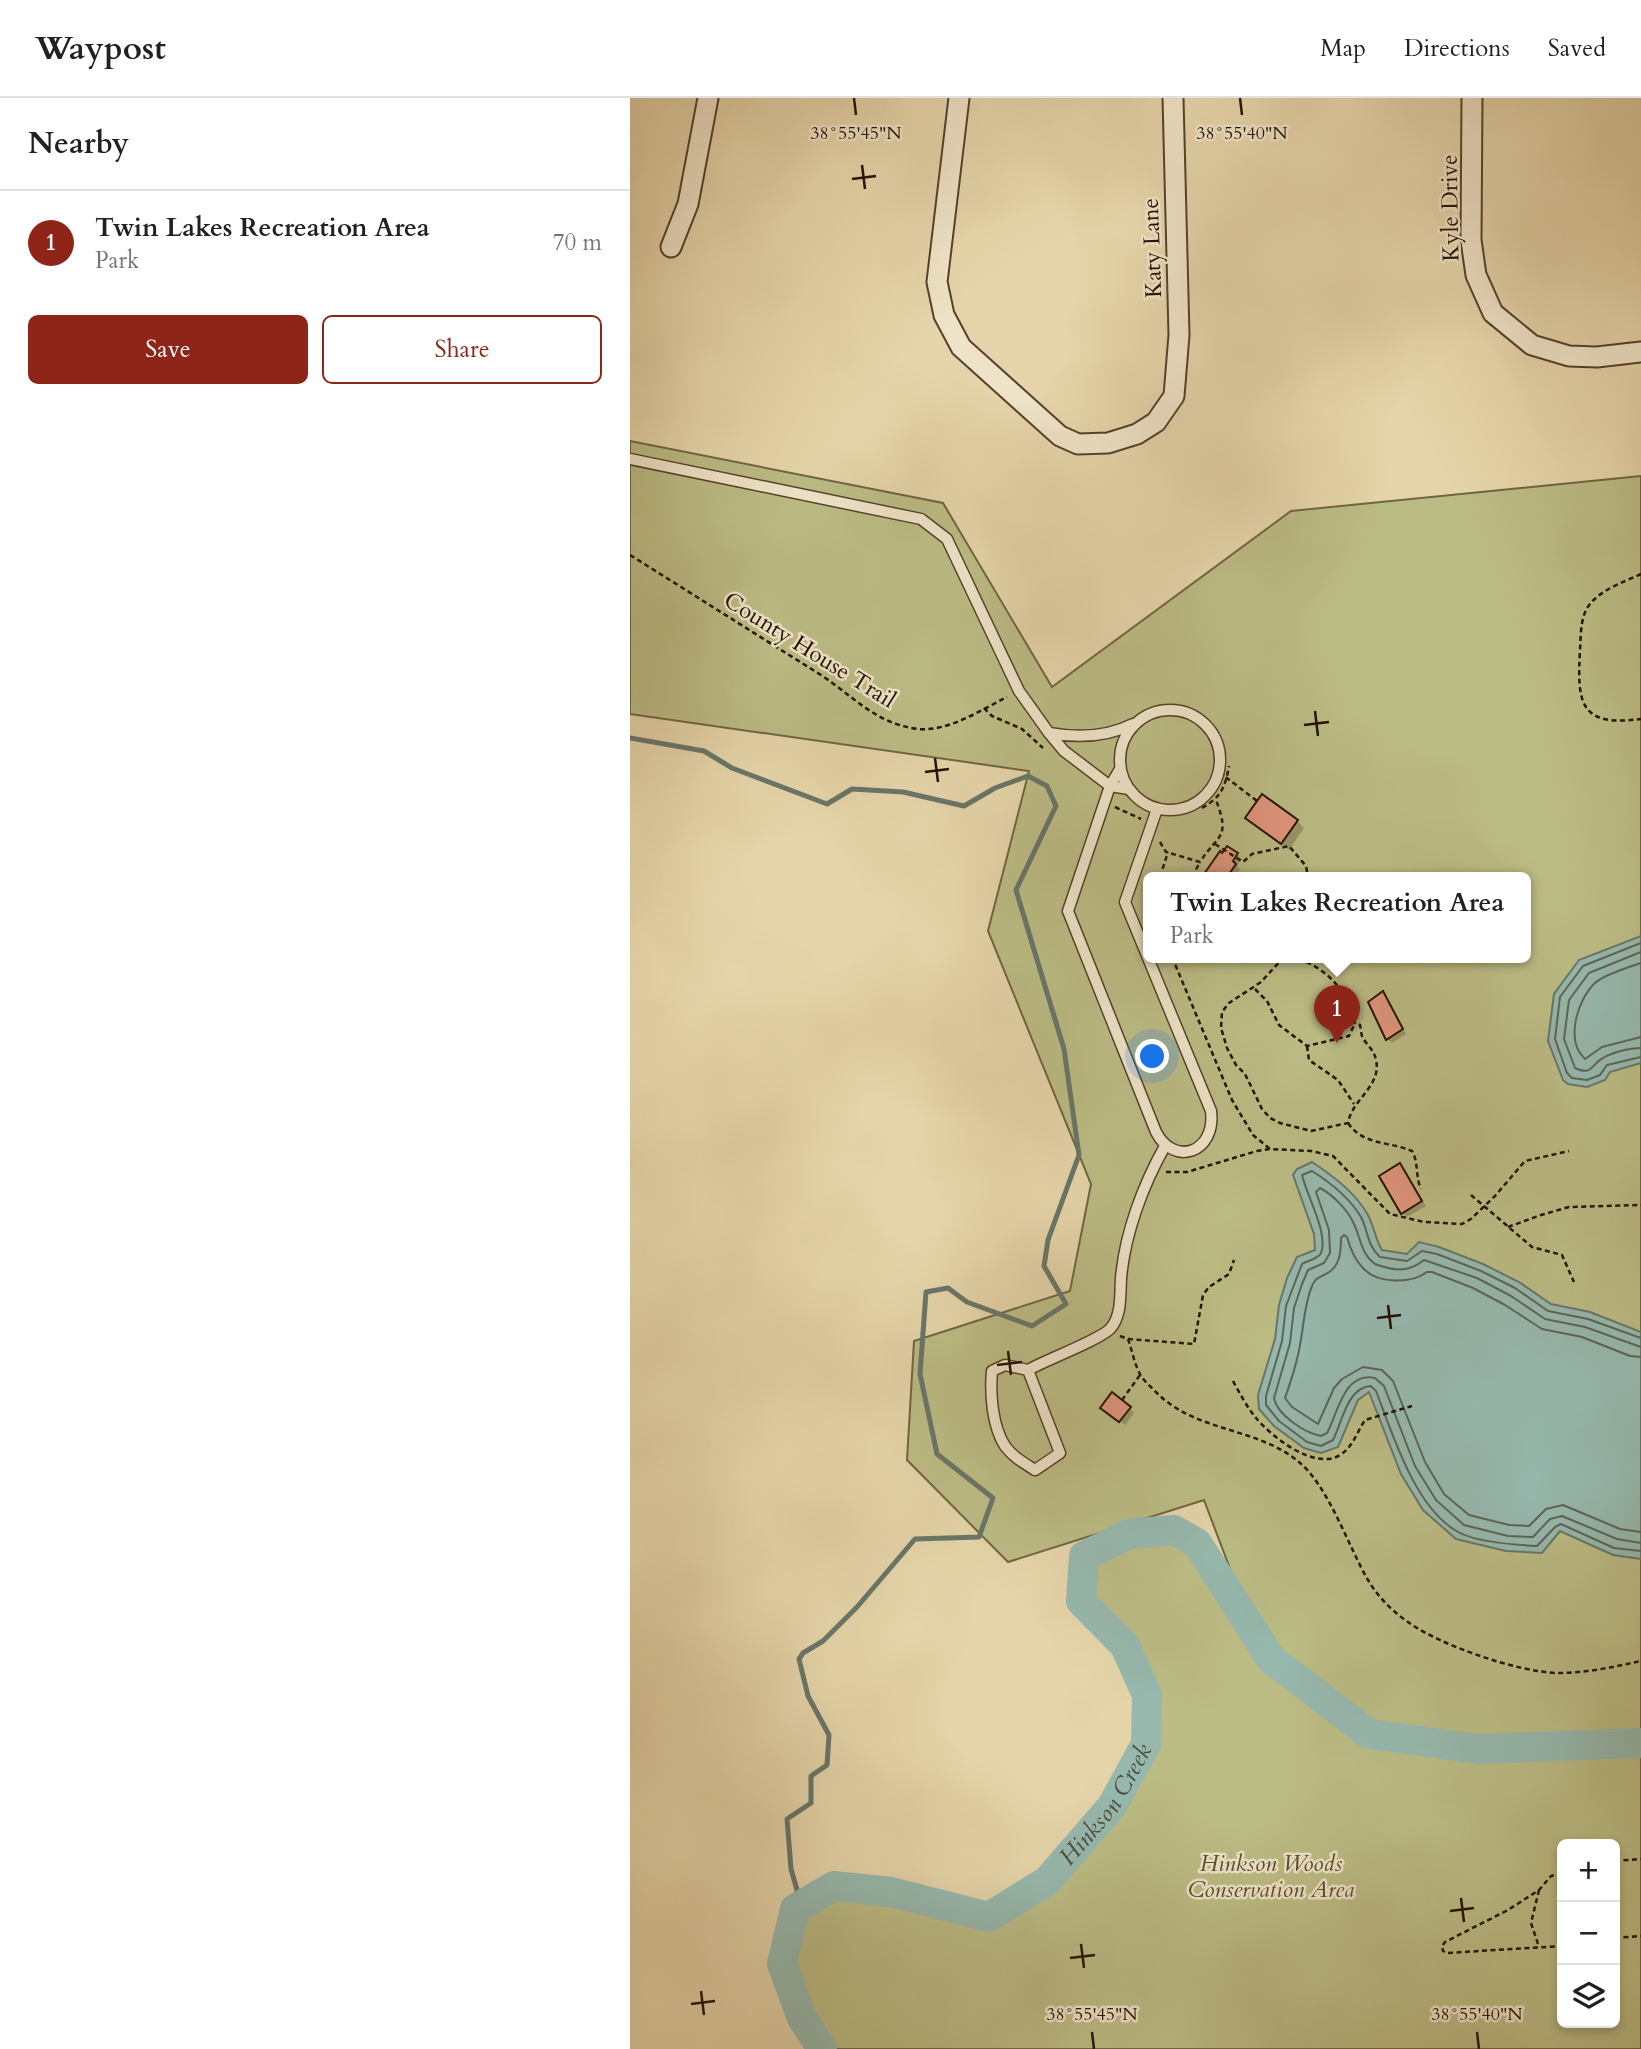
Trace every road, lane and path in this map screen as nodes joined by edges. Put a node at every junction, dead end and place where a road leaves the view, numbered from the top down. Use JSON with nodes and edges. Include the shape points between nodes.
{"nodes":[{"id":1,"x":709,"y":98,"type":"edge"},
{"id":2,"x":959,"y":98,"type":"edge"},
{"id":3,"x":1173,"y":98,"type":"edge"},
{"id":4,"x":1472,"y":98,"type":"edge"},
{"id":5,"x":671,"y":247,"type":"dead end"},
{"id":6,"x":1641,"y":352,"type":"edge"},
{"id":7,"x":630,"y":458,"type":"edge"},
{"id":8,"x":630,"y":555,"type":"edge"},
{"id":9,"x":1641,"y":574,"type":"edge"},
{"id":10,"x":1019,"y":691,"type":"junction"},
{"id":11,"x":1641,"y":719,"type":"edge"},
{"id":12,"x":1136,"y":722,"type":"junction"},
{"id":13,"x":1049,"y":733,"type":"junction"},
{"id":14,"x":1228,"y":766,"type":"dead end"},
{"id":15,"x":1120,"y":769,"type":"junction"},
{"id":16,"x":1223,"y":775,"type":"junction"},
{"id":17,"x":1110,"y":786,"type":"junction"},
{"id":18,"x":1129,"y":789,"type":"junction"},
{"id":19,"x":1216,"y":800,"type":"junction"},
{"id":20,"x":1257,"y":801,"type":"dead end"},
{"id":21,"x":1202,"y":808,"type":"dead end"},
{"id":22,"x":1157,"y":809,"type":"junction"},
{"id":23,"x":1215,"y":844,"type":"junction"},
{"id":24,"x":1200,"y":862,"type":"junction"},
{"id":25,"x":1161,"y":872,"type":"edge"},
{"id":26,"x":1195,"y":872,"type":"edge"},
{"id":27,"x":1307,"y":872,"type":"edge"},
{"id":28,"x":1143,"y":946,"type":"edge"},
{"id":29,"x":1150,"y":963,"type":"edge"},
{"id":30,"x":1175,"y":963,"type":"edge"},
{"id":31,"x":1278,"y":963,"type":"edge"},
{"id":32,"x":1310,"y":963,"type":"edge"},
{"id":33,"x":1254,"y":988,"type":"junction"},
{"id":34,"x":1354,"y":1023,"type":"junction"},
{"id":35,"x":1307,"y":1046,"type":"junction"},
{"id":36,"x":1354,"y":1104,"type":"junction"},
{"id":37,"x":1348,"y":1123,"type":"junction"},
{"id":38,"x":1165,"y":1146,"type":"junction"},
{"id":39,"x":1270,"y":1149,"type":"junction"},
{"id":40,"x":1569,"y":1150,"type":"dead end"},
{"id":41,"x":1154,"y":1166,"type":"junction"},
{"id":42,"x":1422,"y":1189,"type":"dead end"},
{"id":43,"x":1471,"y":1195,"type":"dead end"},
{"id":44,"x":1641,"y":1205,"type":"edge"},
{"id":45,"x":1483,"y":1207,"type":"junction"},
{"id":46,"x":1507,"y":1227,"type":"junction"},
{"id":47,"x":1234,"y":1260,"type":"dead end"},
{"id":48,"x":1574,"y":1282,"type":"dead end"},
{"id":49,"x":1107,"y":1332,"type":"junction"},
{"id":50,"x":1128,"y":1339,"type":"junction"},
{"id":51,"x":1028,"y":1370,"type":"junction"},
{"id":52,"x":1140,"y":1376,"type":"junction"},
{"id":53,"x":1233,"y":1381,"type":"dead end"},
{"id":54,"x":1122,"y":1400,"type":"dead end"},
{"id":55,"x":1412,"y":1406,"type":"dead end"},
{"id":56,"x":1641,"y":1661,"type":"edge"},
{"id":57,"x":1641,"y":1859,"type":"edge"},
{"id":58,"x":1620,"y":1861,"type":"edge"},
{"id":59,"x":1557,"y":1874,"type":"edge"},
{"id":60,"x":1539,"y":1891,"type":"junction"},
{"id":61,"x":1641,"y":1936,"type":"edge"},
{"id":62,"x":1620,"y":1938,"type":"edge"},
{"id":63,"x":1557,"y":1946,"type":"edge"},
{"id":64,"x":1539,"y":1947,"type":"junction"}],
"edges":[{"from":1,"to":5,"type":"street","via":[[688,204]]},
{"from":2,"to":3,"type":"street","name":"Katy Lane","via":[[937,282],[944,315],[961,347],[1060,436],[1078,444],[1108,443],[1136,434],[1156,422],[1174,396],[1179,335]]},
{"from":4,"to":6,"type":"street","name":"Kyle Drive","via":[[1471,240],[1476,275],[1493,313],[1532,345],[1569,356]]},
{"from":7,"to":10,"type":"lane","via":[[921,519],[947,539]]},
{"from":8,"to":10,"type":"path","name":"County House Trail","via":[[832,682],[868,711],[902,726],[939,728]]},
{"from":9,"to":11,"type":"path","via":[[1590,603],[1583,618],[1579,671],[1586,708],[1601,720]]},
{"from":10,"to":13,"type":"lane"},
{"from":12,"to":13,"type":"lane","via":[[1104,734]]},
{"from":12,"to":15,"type":"lane","via":[[1120,752]]},
{"from":12,"to":16,"type":"lane","via":[[1165,710],[1196,717],[1217,741]]},
{"from":13,"to":17,"type":"lane","via":[[1064,751]]},
{"from":14,"to":16,"type":"path"},
{"from":15,"to":17,"type":"lane"},
{"from":15,"to":18,"type":"lane"},
{"from":16,"to":19,"type":"path"},
{"from":16,"to":20,"type":"path"},
{"from":16,"to":22,"type":"lane","via":[[1189,808]]},
{"from":17,"to":18,"type":"lane"},
{"from":17,"to":38,"type":"lane","via":[[1068,911]]},
{"from":18,"to":22,"type":"lane","via":[[1141,802]]},
{"from":19,"to":21,"type":"path"},
{"from":19,"to":23,"type":"path","via":[[1223,828]]},
{"from":22,"to":28,"type":"lane","via":[[1125,902]]},
{"from":23,"to":24,"type":"path"},
{"from":23,"to":27,"type":"path","via":[[1243,862],[1252,853],[1289,846]]},
{"from":24,"to":25,"type":"path","via":[[1167,852]]},
{"from":24,"to":26,"type":"path"},
{"from":29,"to":38,"type":"lane","via":[[1213,1125],[1205,1142],[1194,1149]]},
{"from":30,"to":39,"type":"path","via":[[1232,1100],[1253,1135]]},
{"from":31,"to":33,"type":"path"},
{"from":32,"to":34,"type":"path","via":[[1336,983]]},
{"from":33,"to":35,"type":"path","via":[[1279,1025]]},
{"from":33,"to":37,"type":"path","via":[[1229,1003],[1222,1012],[1221,1028],[1227,1048],[1262,1109],[1280,1123],[1311,1131]]},
{"from":34,"to":35,"type":"path","via":[[1349,1036]]},
{"from":34,"to":36,"type":"path","via":[[1360,1026],[1377,1065],[1371,1086]]},
{"from":35,"to":36,"type":"path","via":[[1309,1060],[1338,1080]]},
{"from":36,"to":37,"type":"path"},
{"from":37,"to":42,"type":"path","via":[[1367,1140],[1412,1151]]},
{"from":38,"to":41,"type":"lane"},
{"from":39,"to":41,"type":"path","via":[[1188,1172],[1169,1174]]},
{"from":39,"to":45,"type":"path","via":[[1333,1156],[1390,1214],[1406,1219],[1462,1224]]},
{"from":40,"to":45,"type":"path","via":[[1525,1161]]},
{"from":41,"to":49,"type":"lane","via":[[1123,1258],[1117,1320]]},
{"from":43,"to":45,"type":"path"},
{"from":44,"to":46,"type":"path","via":[[1569,1207]]},
{"from":45,"to":46,"type":"path"},
{"from":46,"to":48,"type":"path","via":[[1532,1247],[1562,1255]]},
{"from":47,"to":50,"type":"path","via":[[1229,1274],[1203,1295],[1195,1345]]},
{"from":49,"to":50,"type":"path"},
{"from":49,"to":51,"type":"lane"},
{"from":50,"to":52,"type":"path"},
{"from":51,"to":51,"type":"lane","via":[[1005,1366],[992,1371],[990,1390],[1004,1444],[1035,1470],[1060,1453]]},
{"from":52,"to":54,"type":"path"},
{"from":52,"to":56,"type":"path","via":[[1163,1400],[1189,1416],[1268,1442],[1301,1463],[1327,1500],[1369,1581],[1409,1624],[1525,1669],[1580,1672]]},
{"from":53,"to":55,"type":"path","via":[[1269,1431],[1316,1459],[1340,1455],[1365,1420]]},
{"from":57,"to":58,"type":"path"},
{"from":59,"to":60,"type":"path"},
{"from":60,"to":64,"type":"path","via":[[1531,1923]]},
{"from":60,"to":64,"type":"path","via":[[1442,1946],[1447,1953]]},
{"from":61,"to":62,"type":"path"},
{"from":63,"to":64,"type":"path"}]}
